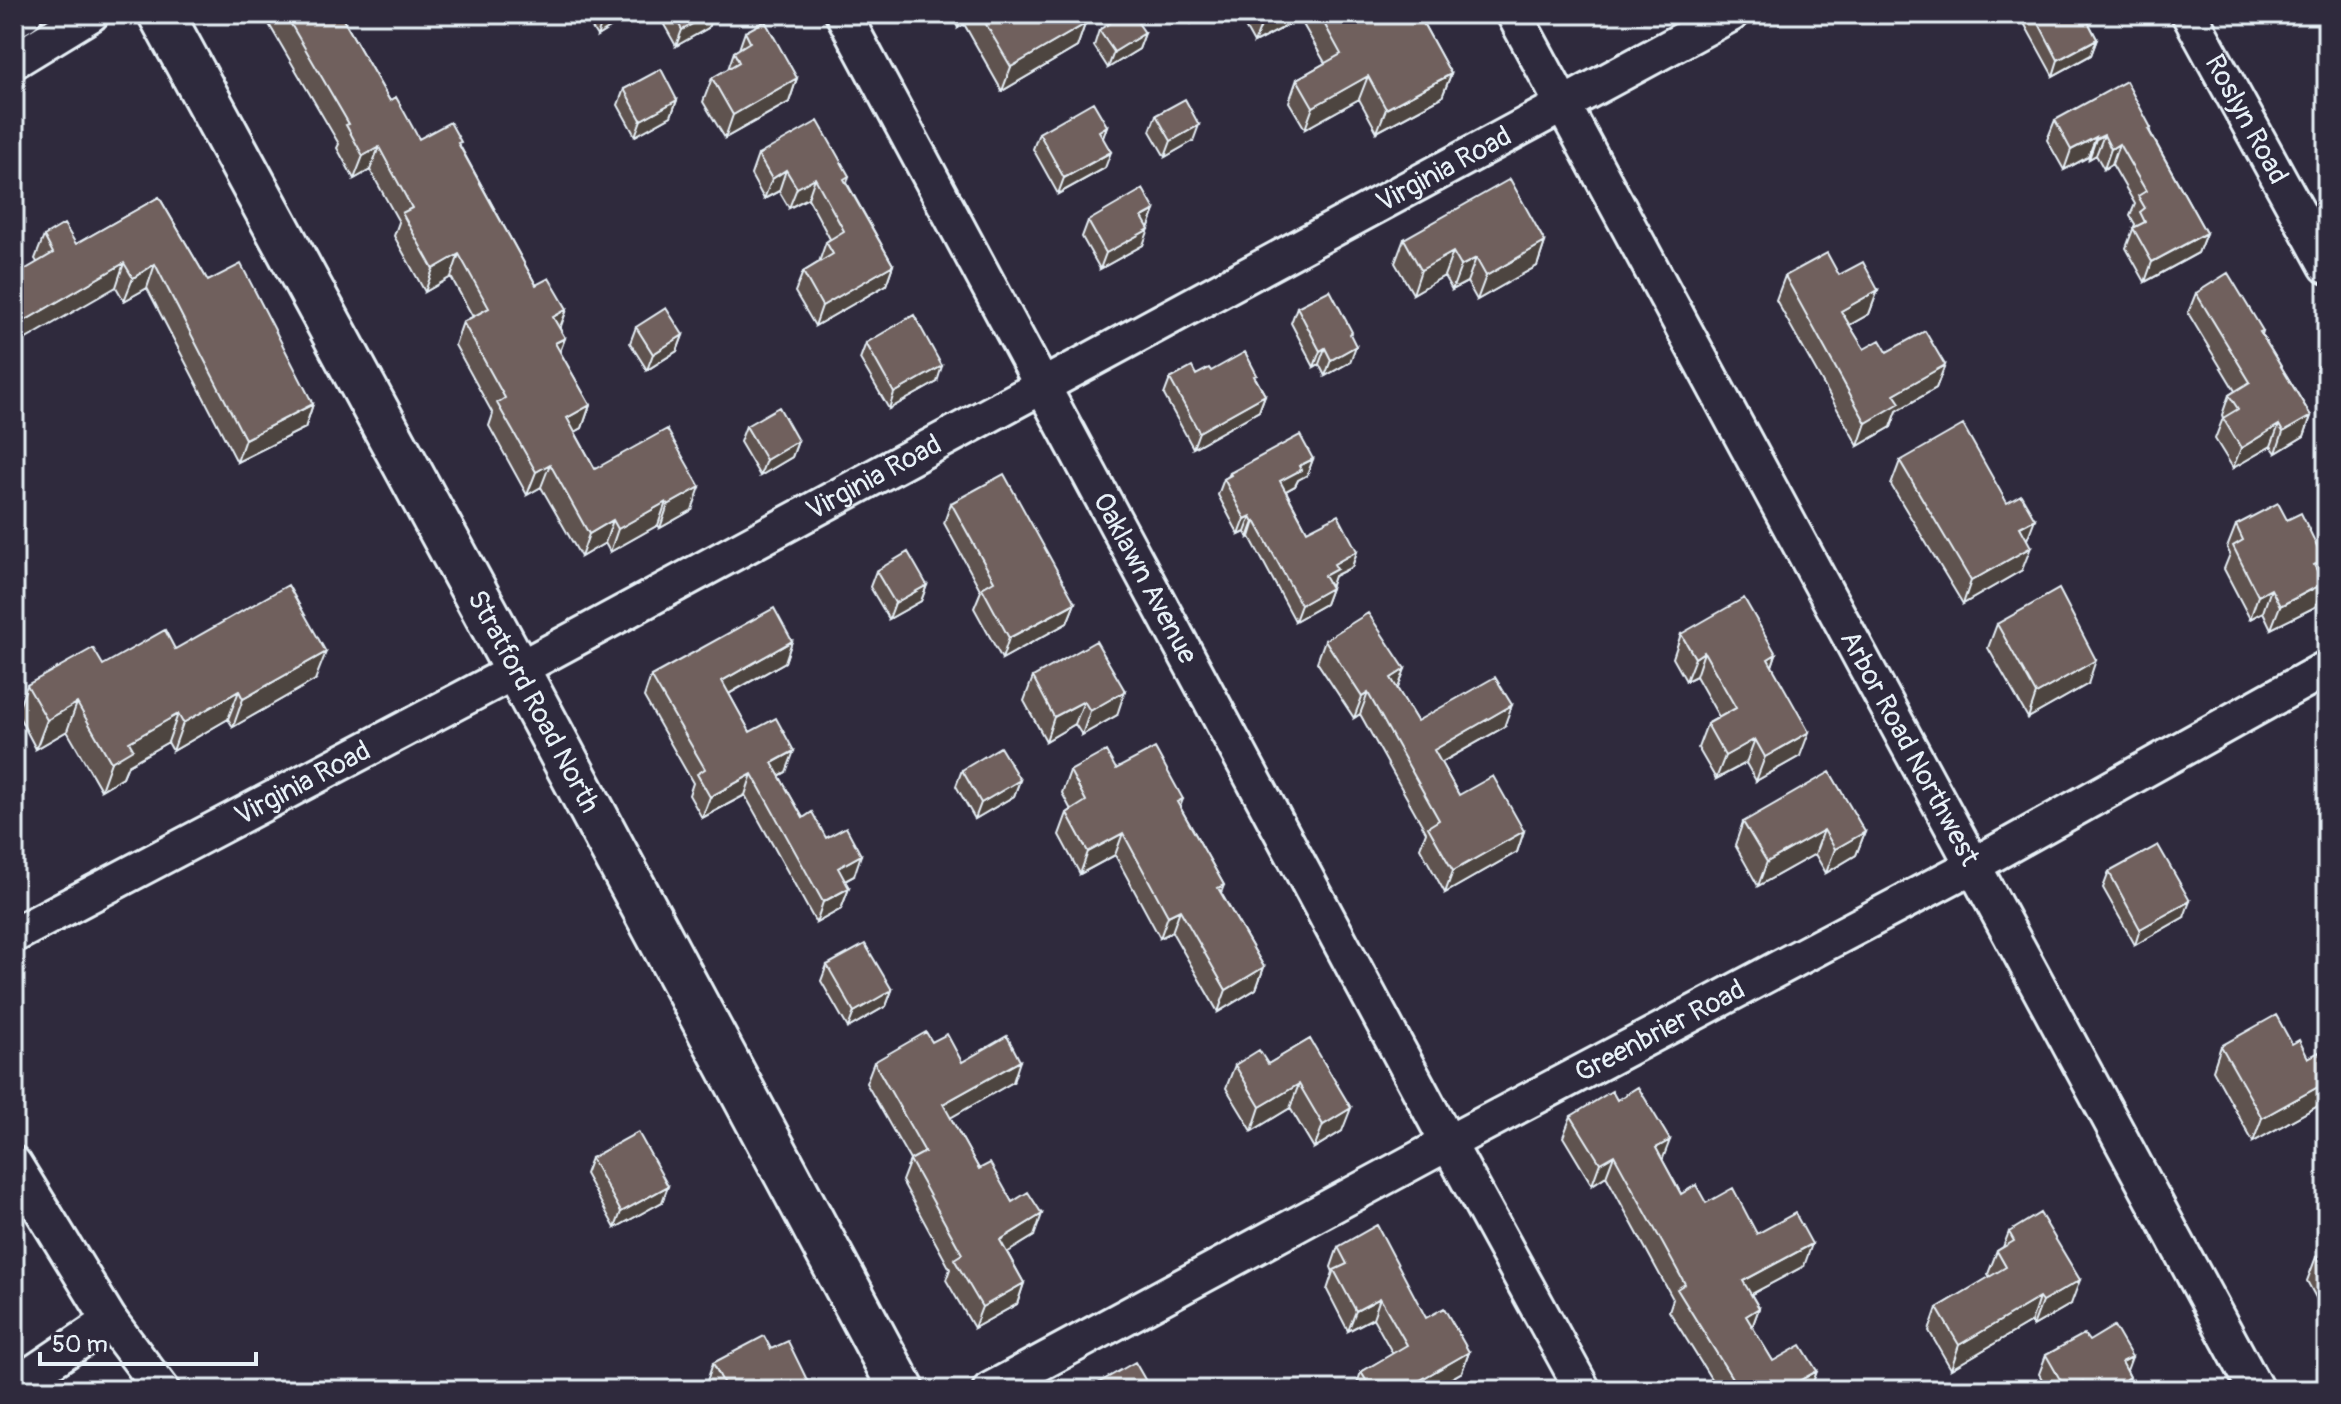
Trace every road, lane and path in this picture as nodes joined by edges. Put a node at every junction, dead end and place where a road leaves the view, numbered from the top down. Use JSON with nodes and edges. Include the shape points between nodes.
{"nodes":[{"id":1,"x":24,"y":14,"type":"edge"},
{"id":2,"x":91,"y":14,"type":"edge"},
{"id":3,"x":161,"y":14,"type":"edge"},
{"id":4,"x":843,"y":14,"type":"edge"},
{"id":5,"x":1514,"y":14,"type":"edge"},
{"id":6,"x":1731,"y":14,"type":"edge"},
{"id":7,"x":2189,"y":14,"type":"edge"},
{"id":8,"x":14,"y":20,"type":"edge"},
{"id":9,"x":14,"y":61,"type":"edge"},
{"id":10,"x":1564,"y":105,"type":"junction"},
{"id":11,"x":2327,"y":266,"type":"edge"},
{"id":12,"x":1043,"y":385,"type":"junction"},
{"id":13,"x":2327,"y":668,"type":"edge"},
{"id":14,"x":517,"y":670,"type":"junction"},
{"id":15,"x":1972,"y":866,"type":"junction"},
{"id":16,"x":14,"y":935,"type":"edge"},
{"id":17,"x":1448,"y":1143,"type":"junction"},
{"id":18,"x":14,"y":1164,"type":"edge"},
{"id":19,"x":110,"y":1321,"type":"junction"},
{"id":20,"x":14,"y":1386,"type":"edge"},
{"id":21,"x":162,"y":1390,"type":"edge"},
{"id":22,"x":902,"y":1390,"type":"edge"},
{"id":23,"x":990,"y":1390,"type":"edge"},
{"id":24,"x":1583,"y":1390,"type":"edge"},
{"id":25,"x":2256,"y":1390,"type":"edge"}],
"edges":[{"from":1,"to":8,"type":"street"},
{"from":2,"to":9,"type":"street"},
{"from":3,"to":14,"type":"main road","name":"Stratford Road North"},
{"from":4,"to":12,"type":"street","name":"Oaklawn Avenue"},
{"from":5,"to":10,"type":"street","name":"Arbor Road Northwest"},
{"from":6,"to":10,"type":"street","name":"Virginia Road"},
{"from":7,"to":11,"type":"street","name":"Roslyn Road"},
{"from":10,"to":12,"type":"street","name":"Virginia Road"},
{"from":10,"to":15,"type":"street","name":"Arbor Road Northwest"},
{"from":12,"to":14,"type":"street","name":"Virginia Road"},
{"from":12,"to":17,"type":"street","name":"Oaklawn Avenue"},
{"from":13,"to":15,"type":"street","name":"Greenbrier Road"},
{"from":14,"to":16,"type":"street","name":"Virginia Road"},
{"from":14,"to":22,"type":"main road","name":"Stratford Road North"},
{"from":15,"to":17,"type":"street","name":"Greenbrier Road"},
{"from":15,"to":25,"type":"street","name":"Arbor Road Northwest"},
{"from":17,"to":23,"type":"street","name":"Greenbrier Road"},
{"from":17,"to":24,"type":"street","name":"Oaklawn Avenue"},
{"from":18,"to":19,"type":"street"},
{"from":19,"to":20,"type":"street"},
{"from":19,"to":21,"type":"street"}]}
